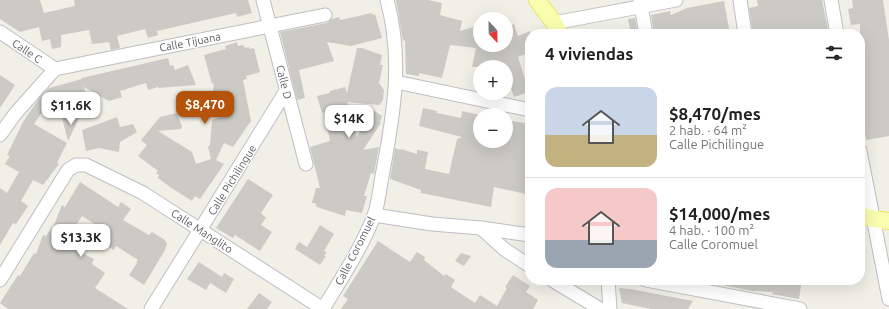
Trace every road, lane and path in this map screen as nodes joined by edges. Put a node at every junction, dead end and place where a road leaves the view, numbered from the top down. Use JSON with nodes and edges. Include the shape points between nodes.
{"nodes":[{"id":1,"x":263,"y":0,"type":"edge"},
{"id":2,"x":387,"y":0,"type":"edge"},
{"id":3,"x":537,"y":0,"type":"edge"},
{"id":4,"x":676,"y":0,"type":"edge"},
{"id":5,"x":740,"y":0,"type":"edge"},
{"id":6,"x":831,"y":0,"type":"edge"},
{"id":7,"x":641,"y":3,"type":"edge"},
{"id":8,"x":325,"y":15,"type":"dead end"},
{"id":9,"x":270,"y":26,"type":"junction"},
{"id":10,"x":557,"y":28,"type":"edge"},
{"id":11,"x":645,"y":29,"type":"edge"},
{"id":12,"x":744,"y":29,"type":"edge"},
{"id":13,"x":836,"y":29,"type":"edge"},
{"id":14,"x":0,"y":32,"type":"edge"},
{"id":15,"x":55,"y":69,"type":"junction"},
{"id":16,"x":396,"y":82,"type":"junction"},
{"id":17,"x":286,"y":91,"type":"junction"},
{"id":18,"x":525,"y":109,"type":"edge"},
{"id":19,"x":0,"y":135,"type":"edge"},
{"id":20,"x":306,"y":164,"type":"dead end"},
{"id":21,"x":865,"y":175,"type":"edge"},
{"id":22,"x":374,"y":215,"type":"junction"},
{"id":23,"x":874,"y":218,"type":"edge"},
{"id":24,"x":481,"y":228,"type":"junction"},
{"id":25,"x":201,"y":230,"type":"junction"},
{"id":26,"x":525,"y":234,"type":"edge"},
{"id":27,"x":525,"y":263,"type":"edge"},
{"id":28,"x":0,"y":280,"type":"edge"},
{"id":29,"x":560,"y":285,"type":"edge"},
{"id":30,"x":608,"y":285,"type":"edge"},
{"id":31,"x":673,"y":285,"type":"edge"},
{"id":32,"x":889,"y":299,"type":"edge"},
{"id":33,"x":151,"y":309,"type":"edge"},
{"id":34,"x":323,"y":309,"type":"edge"},
{"id":35,"x":600,"y":309,"type":"edge"},
{"id":36,"x":610,"y":309,"type":"edge"},
{"id":37,"x":800,"y":309,"type":"edge"}],
"edges":[{"from":1,"to":9,"type":"street","name":"Calle D"},
{"from":2,"to":16,"type":"street","name":"Calle Coromuel","via":[[393,25]]},
{"from":3,"to":10,"type":"main road"},
{"from":4,"to":7,"type":"street"},
{"from":5,"to":12,"type":"street"},
{"from":6,"to":13,"type":"street"},
{"from":7,"to":10,"type":"street"},
{"from":7,"to":11,"type":"street"},
{"from":8,"to":9,"type":"street","name":"Calle Tijuana"},
{"from":9,"to":15,"type":"street","name":"Calle Tijuana"},
{"from":9,"to":17,"type":"street","name":"Calle D"},
{"from":14,"to":15,"type":"street","name":"Calle C"},
{"from":15,"to":19,"type":"street"},
{"from":16,"to":18,"type":"street"},
{"from":16,"to":22,"type":"street","name":"Calle Coromuel"},
{"from":17,"to":20,"type":"street","name":"Calle D"},
{"from":17,"to":25,"type":"street","name":"Calle Pichilingue"},
{"from":21,"to":23,"type":"street"},
{"from":22,"to":24,"type":"street"},
{"from":22,"to":34,"type":"street","name":"Calle Coromuel","via":[[350,264]]},
{"from":23,"to":32,"type":"street"},
{"from":24,"to":26,"type":"street"},
{"from":24,"to":27,"type":"street","via":[[504,249]]},
{"from":25,"to":28,"type":"street","name":"Calle Manglito","via":[[143,193],[86,165],[76,165],[68,170]]},
{"from":25,"to":33,"type":"street","name":"Calle Pichilingue"},
{"from":25,"to":34,"type":"street","name":"Calle Manglito"},
{"from":29,"to":35,"type":"street"},
{"from":30,"to":36,"type":"street"},
{"from":31,"to":37,"type":"street"}]}
